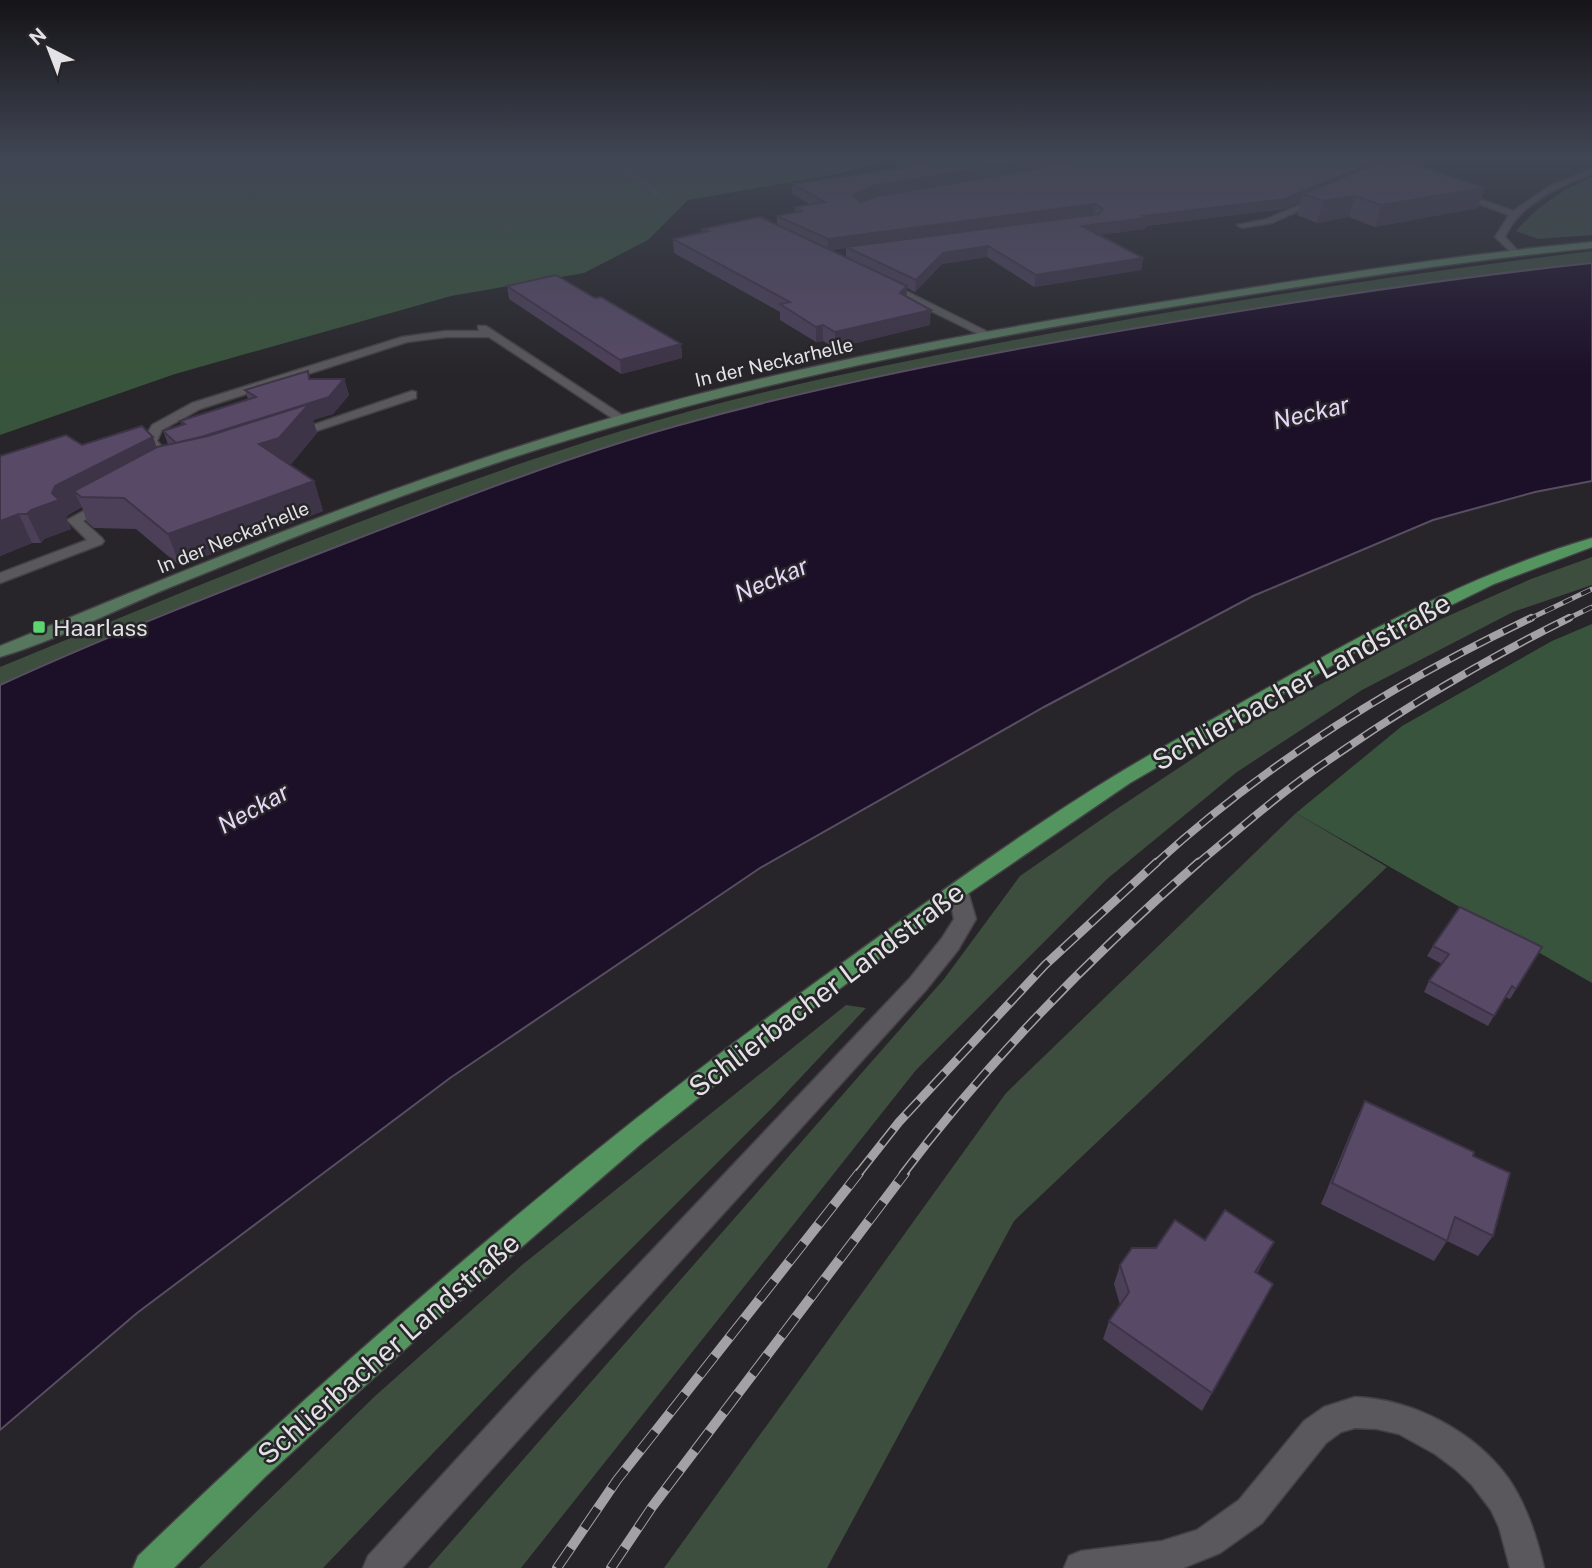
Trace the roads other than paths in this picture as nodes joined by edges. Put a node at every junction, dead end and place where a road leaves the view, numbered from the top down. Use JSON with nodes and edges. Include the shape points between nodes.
{"nodes":[{"id":1,"x":1502,"y":230,"type":"edge"},
{"id":2,"x":1592,"y":245,"type":"edge"},
{"id":3,"x":1515,"y":253,"type":"junction"},
{"id":4,"x":876,"y":280,"type":"edge"},
{"id":5,"x":988,"y":335,"type":"junction"},
{"id":6,"x":412,"y":395,"type":"dead end"},
{"id":7,"x":622,"y":419,"type":"junction"},
{"id":8,"x":275,"y":440,"type":"edge"},
{"id":9,"x":170,"y":460,"type":"edge"},
{"id":10,"x":96,"y":490,"type":"edge"},
{"id":11,"x":115,"y":498,"type":"joint"},
{"id":12,"x":1592,"y":542,"type":"edge"},
{"id":13,"x":0,"y":578,"type":"edge"},
{"id":14,"x":0,"y":652,"type":"edge"},
{"id":15,"x":959,"y":890,"type":"junction"},
{"id":16,"x":150,"y":1568,"type":"edge"},
{"id":17,"x":380,"y":1568,"type":"edge"},
{"id":18,"x":1081,"y":1568,"type":"edge"},
{"id":19,"x":1527,"y":1568,"type":"edge"}],
"edges":[{"from":1,"to":3,"type":"street","via":[[1500,237]]},
{"from":2,"to":3,"type":"main road","name":"In der Neckarhelle"},
{"from":3,"to":5,"type":"main road","name":"In der Neckarhelle"},
{"from":4,"to":5,"type":"street"},
{"from":5,"to":7,"type":"main road","name":"In der Neckarhelle"},
{"from":6,"to":8,"type":"street"},
{"from":7,"to":9,"type":"street","via":[[487,331],[446,334],[406,339],[196,406],[158,428],[150,442]]},
{"from":7,"to":14,"type":"main road","name":"In der Neckarhelle","via":[[424,484]]},
{"from":10,"to":11,"type":"lane"},
{"from":11,"to":13,"type":"street","via":[[74,520],[97,541]]},
{"from":12,"to":15,"type":"main road","name":"Schlierbacher Landstraße","via":[[1488,581],[1344,651],[1123,779]]},
{"from":15,"to":16,"type":"main road","name":"Schlierbacher Landstraße","via":[[772,1026],[633,1135],[395,1339],[254,1466]]},
{"from":15,"to":17,"type":"street","via":[[965,919],[918,984]]},
{"from":18,"to":19,"type":"street","via":[[1165,1558],[1226,1533],[1271,1489],[1317,1430],[1352,1413],[1389,1416],[1413,1425],[1479,1469],[1511,1513]]}]}
